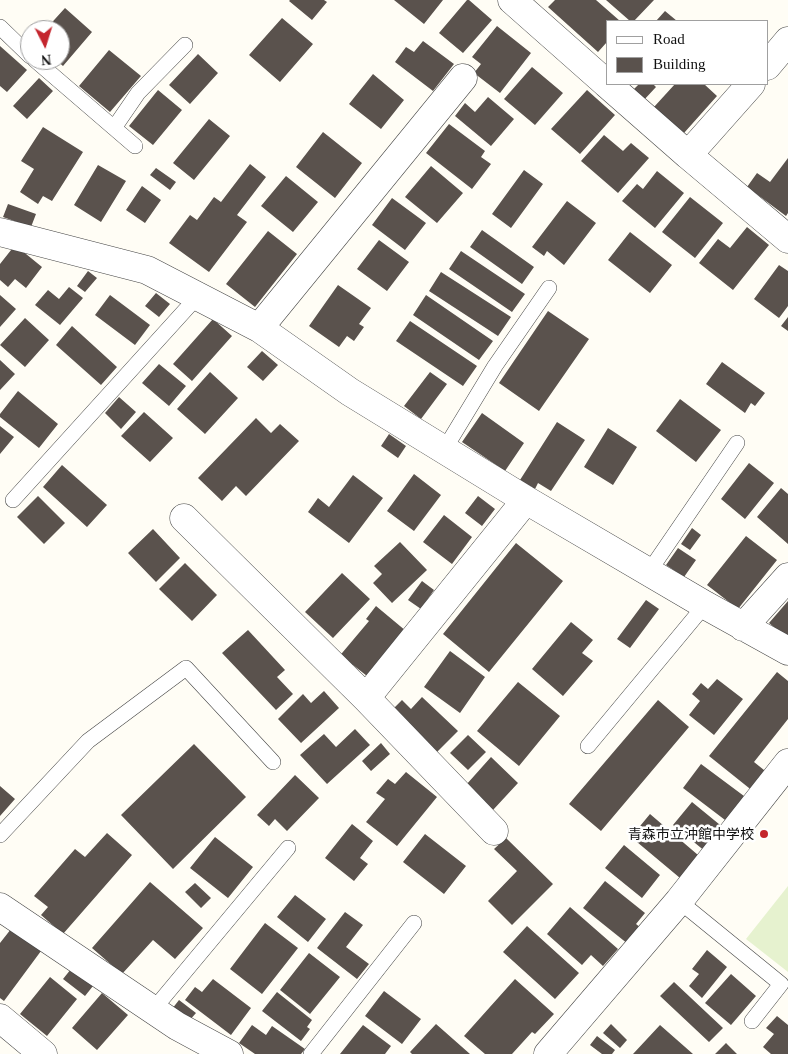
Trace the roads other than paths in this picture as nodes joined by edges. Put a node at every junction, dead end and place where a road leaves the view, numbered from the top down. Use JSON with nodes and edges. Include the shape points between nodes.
{"nodes":[{"id":1,"x":524,"y":4,"type":"edge"},
{"id":2,"x":0,"y":27,"type":"edge"},
{"id":3,"x":788,"y":41,"type":"edge"},
{"id":4,"x":186,"y":45,"type":"dead end"},
{"id":5,"x":20,"y":46,"type":"edge"},
{"id":6,"x":768,"y":65,"type":"edge"},
{"id":7,"x":47,"y":70,"type":"edge"},
{"id":8,"x":463,"y":78,"type":"dead end"},
{"id":9,"x":606,"y":83,"type":"edge"},
{"id":10,"x":608,"y":85,"type":"edge"},
{"id":11,"x":750,"y":85,"type":"edge"},
{"id":12,"x":114,"y":128,"type":"junction"},
{"id":13,"x":135,"y":146,"type":"dead end"},
{"id":14,"x":688,"y":155,"type":"junction"},
{"id":15,"x":0,"y":232,"type":"edge"},
{"id":16,"x":788,"y":239,"type":"edge"},
{"id":17,"x":549,"y":288,"type":"dead end"},
{"id":18,"x":198,"y":296,"type":"junction"},
{"id":19,"x":259,"y":328,"type":"junction"},
{"id":20,"x":737,"y":443,"type":"dead end"},
{"id":21,"x":444,"y":450,"type":"junction"},
{"id":22,"x":13,"y":500,"type":"dead end"},
{"id":23,"x":526,"y":500,"type":"junction"},
{"id":24,"x":184,"y":518,"type":"dead end"},
{"id":25,"x":648,"y":573,"type":"junction"},
{"id":26,"x":788,"y":577,"type":"edge"},
{"id":27,"x":705,"y":606,"type":"junction"},
{"id":28,"x":743,"y":627,"type":"junction"},
{"id":29,"x":788,"y":651,"type":"edge"},
{"id":30,"x":366,"y":698,"type":"junction"},
{"id":31,"x":588,"y":746,"type":"dead end"},
{"id":32,"x":273,"y":762,"type":"dead end"},
{"id":33,"x":788,"y":763,"type":"edge"},
{"id":34,"x":494,"y":831,"type":"dead end"},
{"id":35,"x":0,"y":835,"type":"edge"},
{"id":36,"x":288,"y":848,"type":"dead end"},
{"id":37,"x":678,"y":901,"type":"junction"},
{"id":38,"x":0,"y":907,"type":"edge"},
{"id":39,"x":414,"y":923,"type":"dead end"},
{"id":40,"x":153,"y":1010,"type":"junction"},
{"id":41,"x":0,"y":1018,"type":"edge"},
{"id":42,"x":752,"y":1021,"type":"dead end"},
{"id":43,"x":43,"y":1054,"type":"edge"},
{"id":44,"x":229,"y":1054,"type":"edge"},
{"id":45,"x":311,"y":1054,"type":"edge"},
{"id":46,"x":548,"y":1054,"type":"edge"}],
"edges":[{"from":1,"to":9,"type":"street"},
{"from":2,"to":5,"type":"lane"},
{"from":3,"to":6,"type":"street"},
{"from":4,"to":12,"type":"lane","via":[[138,94]]},
{"from":7,"to":12,"type":"lane"},
{"from":8,"to":19,"type":"street"},
{"from":10,"to":14,"type":"street"},
{"from":11,"to":14,"type":"street"},
{"from":12,"to":13,"type":"lane"},
{"from":14,"to":16,"type":"street"},
{"from":15,"to":18,"type":"street","via":[[147,270]]},
{"from":17,"to":21,"type":"lane","via":[[495,366]]},
{"from":18,"to":19,"type":"street"},
{"from":18,"to":22,"type":"lane"},
{"from":19,"to":21,"type":"street","via":[[350,392]]},
{"from":20,"to":25,"type":"lane"},
{"from":21,"to":23,"type":"street"},
{"from":23,"to":25,"type":"street"},
{"from":23,"to":30,"type":"street"},
{"from":24,"to":30,"type":"street"},
{"from":25,"to":27,"type":"street"},
{"from":26,"to":28,"type":"street"},
{"from":27,"to":28,"type":"street"},
{"from":27,"to":31,"type":"lane"},
{"from":28,"to":29,"type":"street"},
{"from":30,"to":34,"type":"street"},
{"from":32,"to":35,"type":"lane","via":[[186,668],[88,741]]},
{"from":33,"to":37,"type":"street"},
{"from":36,"to":40,"type":"lane"},
{"from":37,"to":42,"type":"lane","via":[[782,984]]},
{"from":37,"to":46,"type":"street"},
{"from":38,"to":40,"type":"street"},
{"from":39,"to":45,"type":"lane"},
{"from":40,"to":44,"type":"street"},
{"from":41,"to":43,"type":"street"}]}
